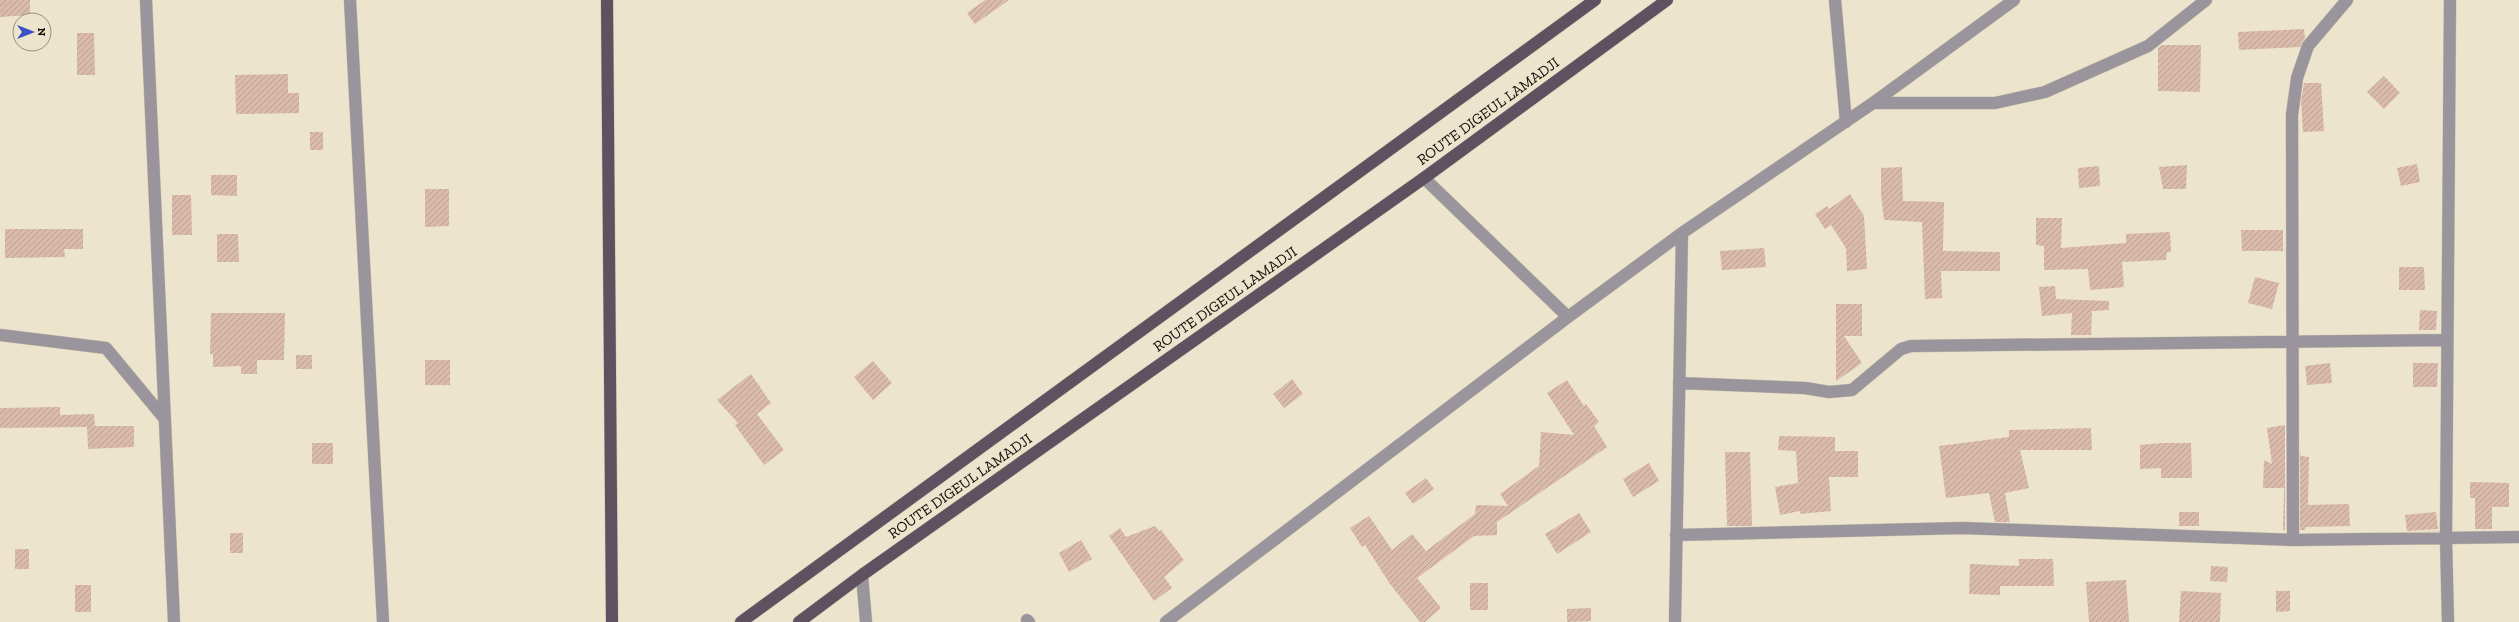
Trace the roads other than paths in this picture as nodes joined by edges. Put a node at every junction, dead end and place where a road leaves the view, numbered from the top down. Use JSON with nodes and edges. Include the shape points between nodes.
{"nodes":[{"id":1,"x":146,"y":0,"type":"edge"},
{"id":2,"x":350,"y":0,"type":"edge"},
{"id":3,"x":607,"y":0,"type":"edge"},
{"id":4,"x":1595,"y":0,"type":"edge"},
{"id":5,"x":1667,"y":0,"type":"edge"},
{"id":6,"x":1835,"y":0,"type":"edge"},
{"id":7,"x":2014,"y":0,"type":"edge"},
{"id":8,"x":2206,"y":0,"type":"edge"},
{"id":9,"x":2347,"y":0,"type":"edge"},
{"id":10,"x":2450,"y":0,"type":"edge"},
{"id":11,"x":1873,"y":103,"type":"junction"},
{"id":12,"x":1846,"y":122,"type":"junction"},
{"id":13,"x":1424,"y":178,"type":"junction"},
{"id":14,"x":1682,"y":233,"type":"junction"},
{"id":15,"x":1568,"y":317,"type":"junction"},
{"id":16,"x":0,"y":335,"type":"edge"},
{"id":17,"x":2447,"y":340,"type":"junction"},
{"id":18,"x":2293,"y":342,"type":"junction"},
{"id":19,"x":1679,"y":383,"type":"junction"},
{"id":20,"x":164,"y":418,"type":"junction"},
{"id":21,"x":1676,"y":535,"type":"junction"},
{"id":22,"x":2519,"y":537,"type":"edge"},
{"id":23,"x":2446,"y":538,"type":"junction"},
{"id":24,"x":2293,"y":540,"type":"junction"},
{"id":25,"x":862,"y":575,"type":"junction"},
{"id":26,"x":174,"y":622,"type":"edge"},
{"id":27,"x":383,"y":622,"type":"edge"},
{"id":28,"x":612,"y":622,"type":"edge"},
{"id":29,"x":741,"y":622,"type":"edge"},
{"id":30,"x":799,"y":622,"type":"edge"},
{"id":31,"x":866,"y":622,"type":"edge"},
{"id":32,"x":1166,"y":622,"type":"edge"},
{"id":33,"x":1674,"y":622,"type":"edge"},
{"id":34,"x":2448,"y":622,"type":"edge"}],
"edges":[{"from":1,"to":20,"type":"street"},
{"from":2,"to":27,"type":"street"},
{"from":3,"to":28,"type":"main road"},
{"from":4,"to":29,"type":"main road","name":"ROUTE DIGEUL LAMADJI"},
{"from":5,"to":13,"type":"main road","name":"ROUTE DIGEUL LAMADJI"},
{"from":6,"to":12,"type":"street"},
{"from":7,"to":11,"type":"street"},
{"from":8,"to":11,"type":"street","via":[[2148,46],[2045,92],[1995,103]]},
{"from":9,"to":18,"type":"street","via":[[2308,46],[2297,78],[2292,115]]},
{"from":10,"to":17,"type":"street"},
{"from":11,"to":12,"type":"street"},
{"from":12,"to":14,"type":"street"},
{"from":13,"to":15,"type":"street"},
{"from":13,"to":25,"type":"main road","name":"ROUTE DIGEUL LAMADJI"},
{"from":14,"to":15,"type":"street"},
{"from":14,"to":19,"type":"street"},
{"from":15,"to":32,"type":"street"},
{"from":16,"to":20,"type":"street","via":[[106,348]]},
{"from":17,"to":18,"type":"street"},
{"from":17,"to":23,"type":"street"},
{"from":18,"to":19,"type":"street","via":[[1911,346],[1901,349],[1852,390],[1829,392],[1805,388]]},
{"from":18,"to":24,"type":"street"},
{"from":19,"to":21,"type":"street"},
{"from":20,"to":26,"type":"street"},
{"from":21,"to":24,"type":"street","via":[[1962,528]]},
{"from":21,"to":33,"type":"street"},
{"from":22,"to":23,"type":"street"},
{"from":23,"to":24,"type":"street"},
{"from":23,"to":34,"type":"street"},
{"from":25,"to":30,"type":"main road","name":"ROUTE DIGEUL LAMADJI"},
{"from":25,"to":31,"type":"street"}]}
